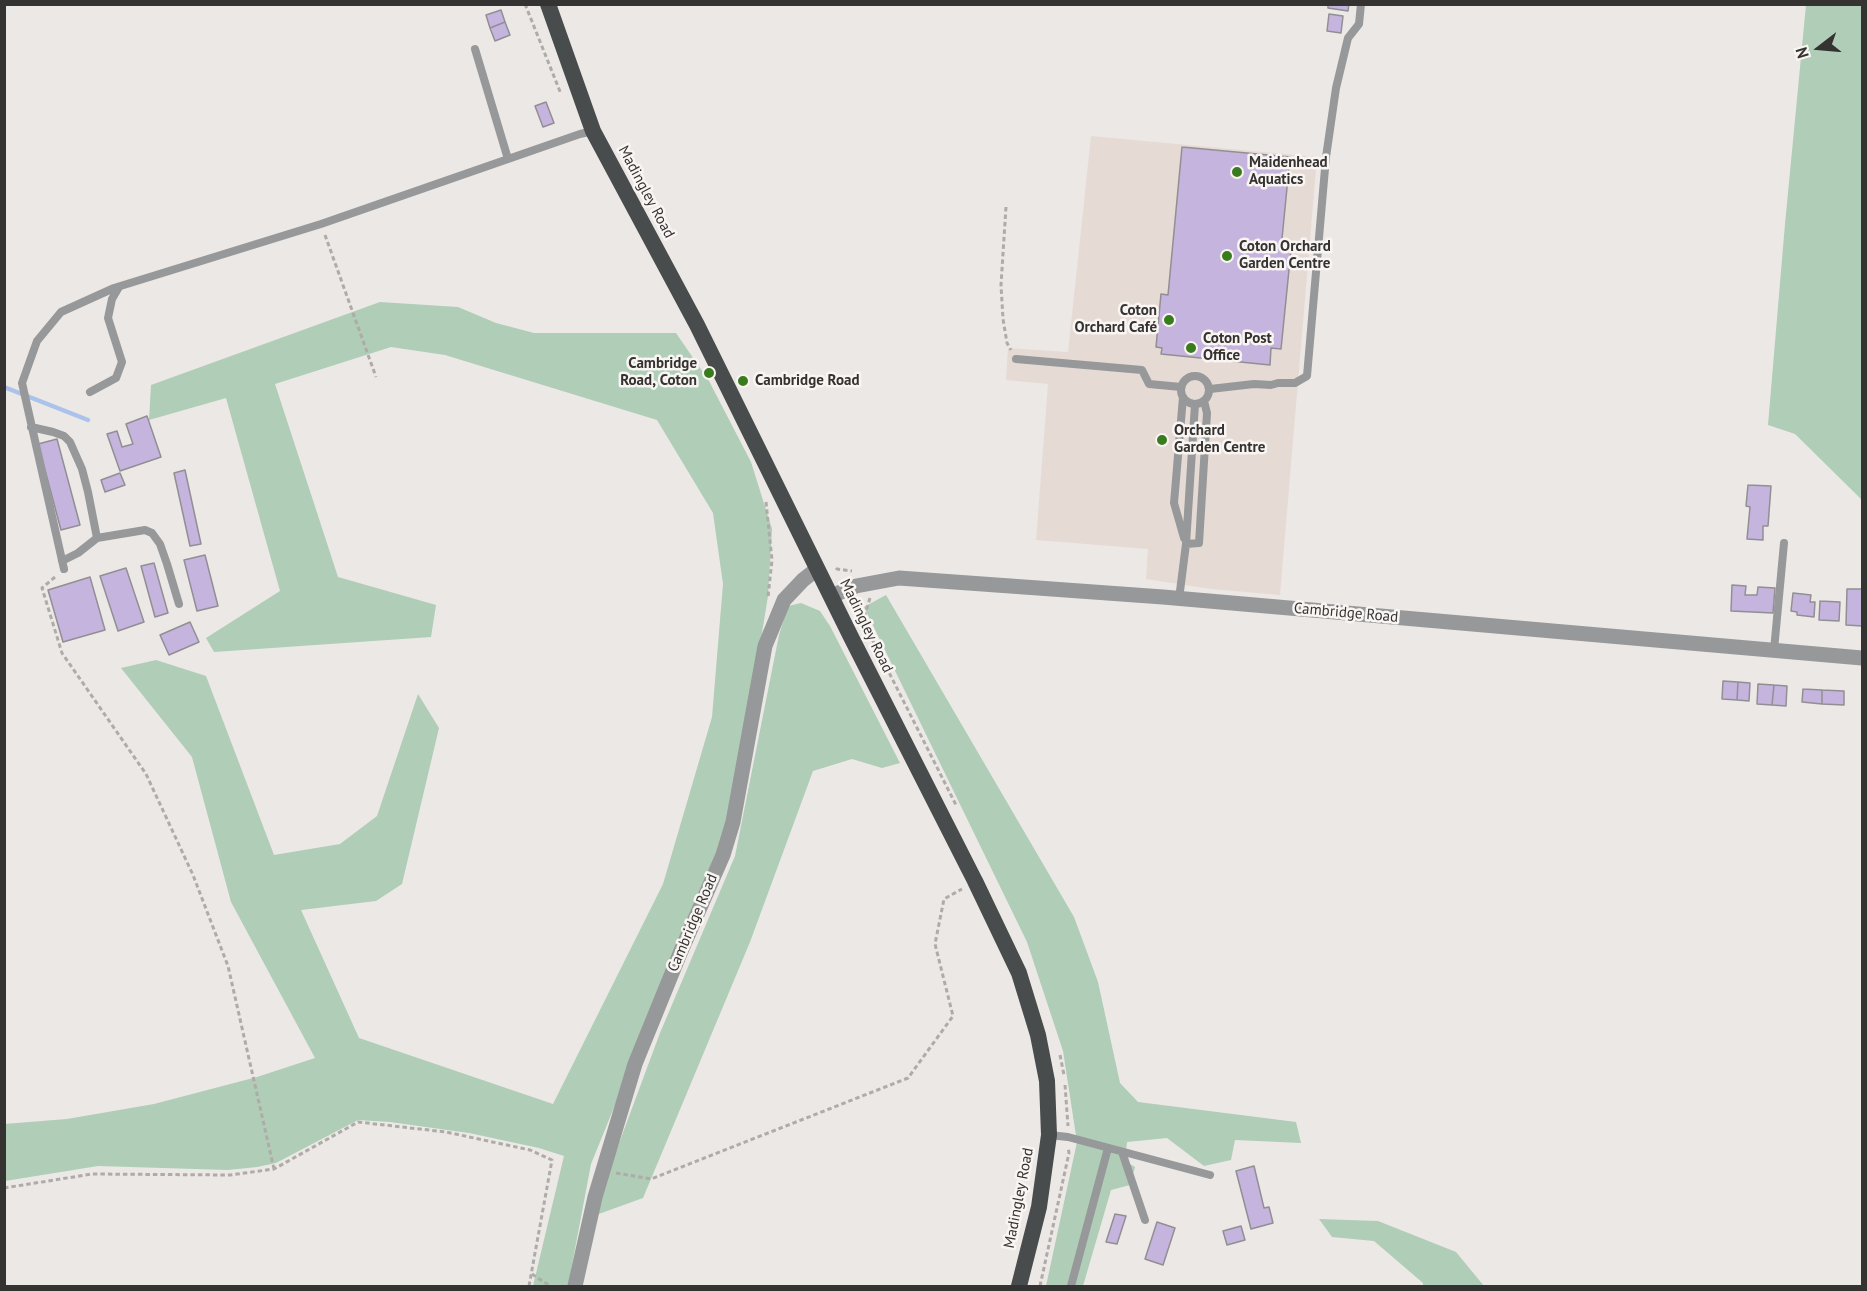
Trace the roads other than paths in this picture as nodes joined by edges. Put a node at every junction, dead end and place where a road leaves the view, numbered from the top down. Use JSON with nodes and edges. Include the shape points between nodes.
{"nodes":[{"id":1,"x":548,"y":4,"type":"edge"},
{"id":2,"x":1361,"y":4,"type":"edge"},
{"id":3,"x":475,"y":49,"type":"dead end"},
{"id":4,"x":593,"y":131,"type":"junction"},
{"id":5,"x":508,"y":159,"type":"junction"},
{"id":6,"x":119,"y":287,"type":"junction"},
{"id":7,"x":1016,"y":359,"type":"road end"},
{"id":8,"x":1181,"y":387,"type":"junction"},
{"id":9,"x":1210,"y":389,"type":"junction"},
{"id":10,"x":90,"y":392,"type":"dead end"},
{"id":11,"x":1183,"y":397,"type":"junction"},
{"id":12,"x":1204,"y":401,"type":"junction"},
{"id":13,"x":1195,"y":404,"type":"junction"},
{"id":14,"x":31,"y":427,"type":"junction"},
{"id":15,"x":97,"y":538,"type":"junction"},
{"id":16,"x":1784,"y":543,"type":"dead end"},
{"id":17,"x":1186,"y":544,"type":"junction"},
{"id":18,"x":817,"y":568,"type":"junction"},
{"id":19,"x":831,"y":597,"type":"junction"},
{"id":20,"x":1179,"y":599,"type":"junction"},
{"id":21,"x":179,"y":604,"type":"dead end"},
{"id":22,"x":1774,"y":650,"type":"junction"},
{"id":23,"x":1863,"y":658,"type":"edge"},
{"id":24,"x":1049,"y":1135,"type":"junction"},
{"id":25,"x":1108,"y":1148,"type":"junction"},
{"id":26,"x":1122,"y":1152,"type":"junction"},
{"id":27,"x":1210,"y":1175,"type":"dead end"},
{"id":28,"x":1145,"y":1220,"type":"dead end"},
{"id":29,"x":575,"y":1287,"type":"edge"},
{"id":30,"x":1019,"y":1287,"type":"edge"},
{"id":31,"x":1071,"y":1287,"type":"edge"}],
"edges":[{"from":1,"to":4,"type":"highway","name":"Madingley Road"},
{"from":2,"to":9,"type":"lane","via":[[1359,24],[1348,38],[1336,88],[1327,146],[1307,376],[1295,383]]},
{"from":3,"to":5,"type":"lane"},
{"from":4,"to":5,"type":"lane"},
{"from":4,"to":18,"type":"highway","name":"Madingley Road","via":[[697,325]]},
{"from":5,"to":6,"type":"lane","via":[[321,224]]},
{"from":6,"to":10,"type":"lane","via":[[108,318],[122,362],[116,378]]},
{"from":6,"to":14,"type":"lane","via":[[62,312],[37,341],[21,383]]},
{"from":7,"to":8,"type":"lane","via":[[1142,370],[1149,384]]},
{"from":8,"to":9,"type":"lane","via":[[1189,376],[1198,376],[1206,380]]},
{"from":8,"to":11,"type":"lane"},
{"from":9,"to":12,"type":"lane"},
{"from":11,"to":13,"type":"lane"},
{"from":11,"to":17,"type":"lane","via":[[1174,503]]},
{"from":12,"to":13,"type":"lane"},
{"from":12,"to":17,"type":"lane","via":[[1207,412],[1199,543]]},
{"from":13,"to":17,"type":"lane"},
{"from":14,"to":15,"type":"lane","via":[[64,436],[70,442],[82,469]]},
{"from":14,"to":15,"type":"lane","via":[[63,565]]},
{"from":15,"to":21,"type":"lane","via":[[145,530],[152,533]]},
{"from":16,"to":22,"type":"lane"},
{"from":17,"to":20,"type":"lane"},
{"from":18,"to":19,"type":"highway","name":"Madingley Road"},
{"from":18,"to":29,"type":"street","name":"Cambridge Road","via":[[783,600],[765,646],[733,822],[723,855],[635,1064],[595,1197]]},
{"from":19,"to":20,"type":"street","name":"Cambridge Road","via":[[856,586],[899,578]]},
{"from":19,"to":24,"type":"highway","name":"Madingley Road","via":[[1018,973],[1038,1035],[1047,1081]]},
{"from":20,"to":22,"type":"street","name":"Cambridge Road"},
{"from":22,"to":23,"type":"street","name":"Cambridge Road"},
{"from":24,"to":25,"type":"lane"},
{"from":24,"to":30,"type":"highway","name":"Madingley Road","via":[[1039,1207]]},
{"from":25,"to":26,"type":"lane"},
{"from":25,"to":31,"type":"lane"},
{"from":26,"to":27,"type":"lane"},
{"from":26,"to":28,"type":"lane"}]}
